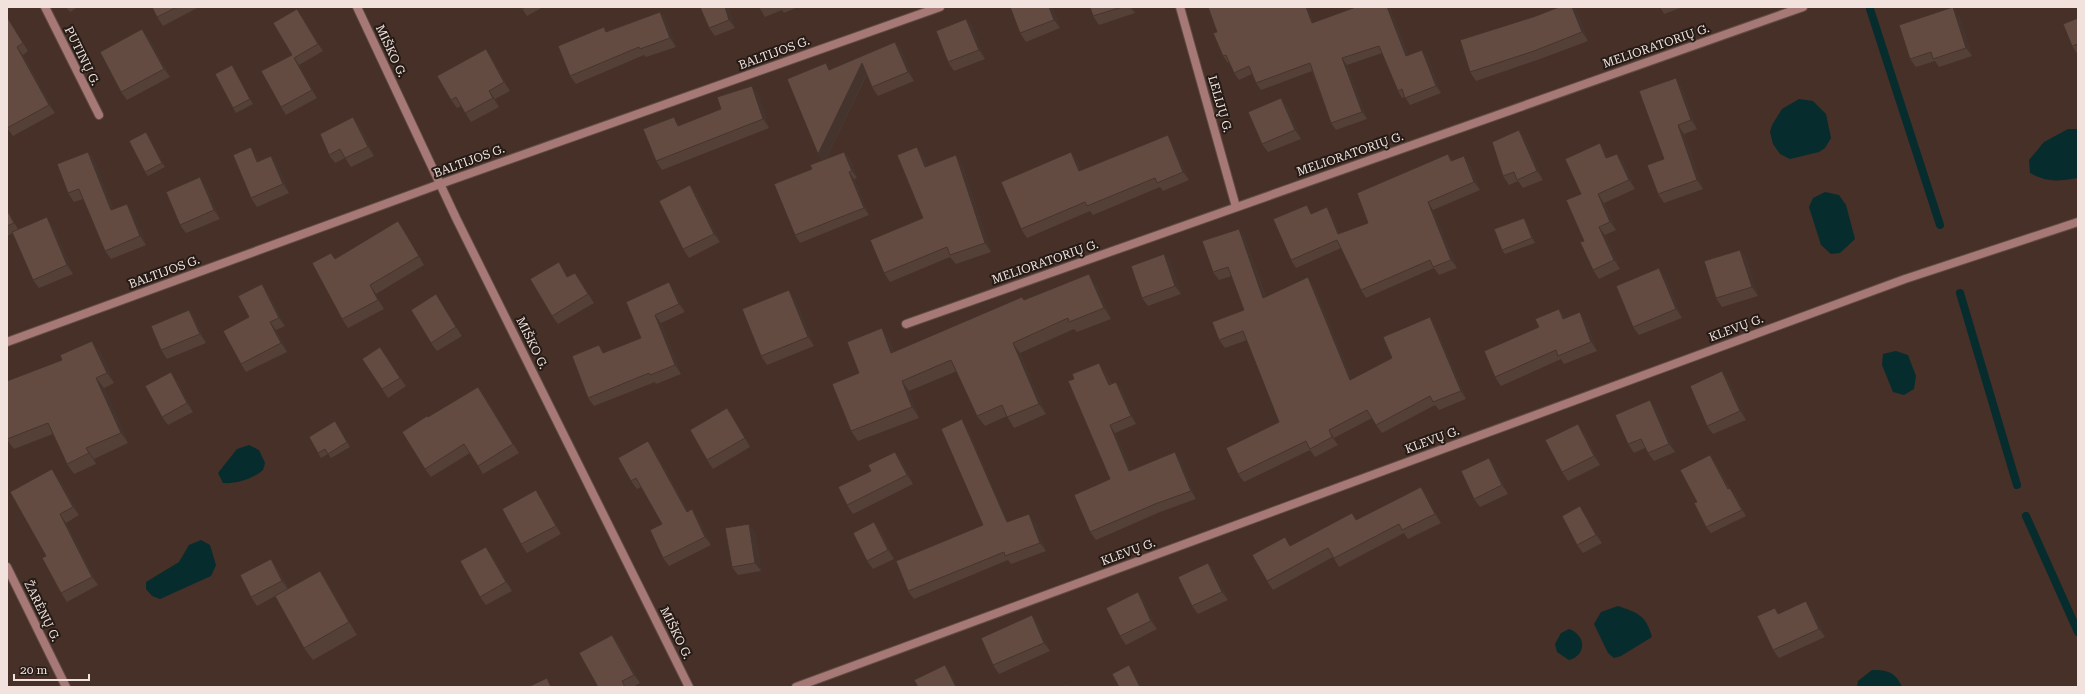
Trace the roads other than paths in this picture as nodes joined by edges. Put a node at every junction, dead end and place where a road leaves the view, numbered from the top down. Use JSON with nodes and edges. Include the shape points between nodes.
{"nodes":[{"id":1,"x":45,"y":7,"type":"edge"},
{"id":2,"x":357,"y":7,"type":"edge"},
{"id":3,"x":940,"y":7,"type":"edge"},
{"id":4,"x":1180,"y":7,"type":"edge"},
{"id":5,"x":1803,"y":7,"type":"edge"},
{"id":6,"x":99,"y":116,"type":"dead end"},
{"id":7,"x":440,"y":184,"type":"junction"},
{"id":8,"x":1236,"y":207,"type":"junction"},
{"id":9,"x":2078,"y":222,"type":"edge"},
{"id":10,"x":906,"y":324,"type":"dead end"},
{"id":11,"x":7,"y":342,"type":"edge"},
{"id":12,"x":7,"y":567,"type":"edge"},
{"id":13,"x":66,"y":687,"type":"edge"},
{"id":14,"x":689,"y":687,"type":"edge"},
{"id":15,"x":796,"y":687,"type":"edge"}],
"edges":[{"from":1,"to":6,"type":"street","name":"PUTINŲ G."},
{"from":2,"to":7,"type":"street","name":"MIŠKO G."},
{"from":3,"to":7,"type":"street","name":"BALTIJOS G."},
{"from":4,"to":8,"type":"street","name":"LELIJŲ G."},
{"from":5,"to":8,"type":"street","name":"MELIORATORIŲ G."},
{"from":7,"to":11,"type":"street","name":"BALTIJOS G."},
{"from":7,"to":14,"type":"street","name":"MIŠKO G."},
{"from":8,"to":10,"type":"street","name":"MELIORATORIŲ G."},
{"from":9,"to":15,"type":"street","name":"KLEVŲ G.","via":[[1883,287]]},
{"from":12,"to":13,"type":"street","name":"ŽARĖNŲ G."}]}
